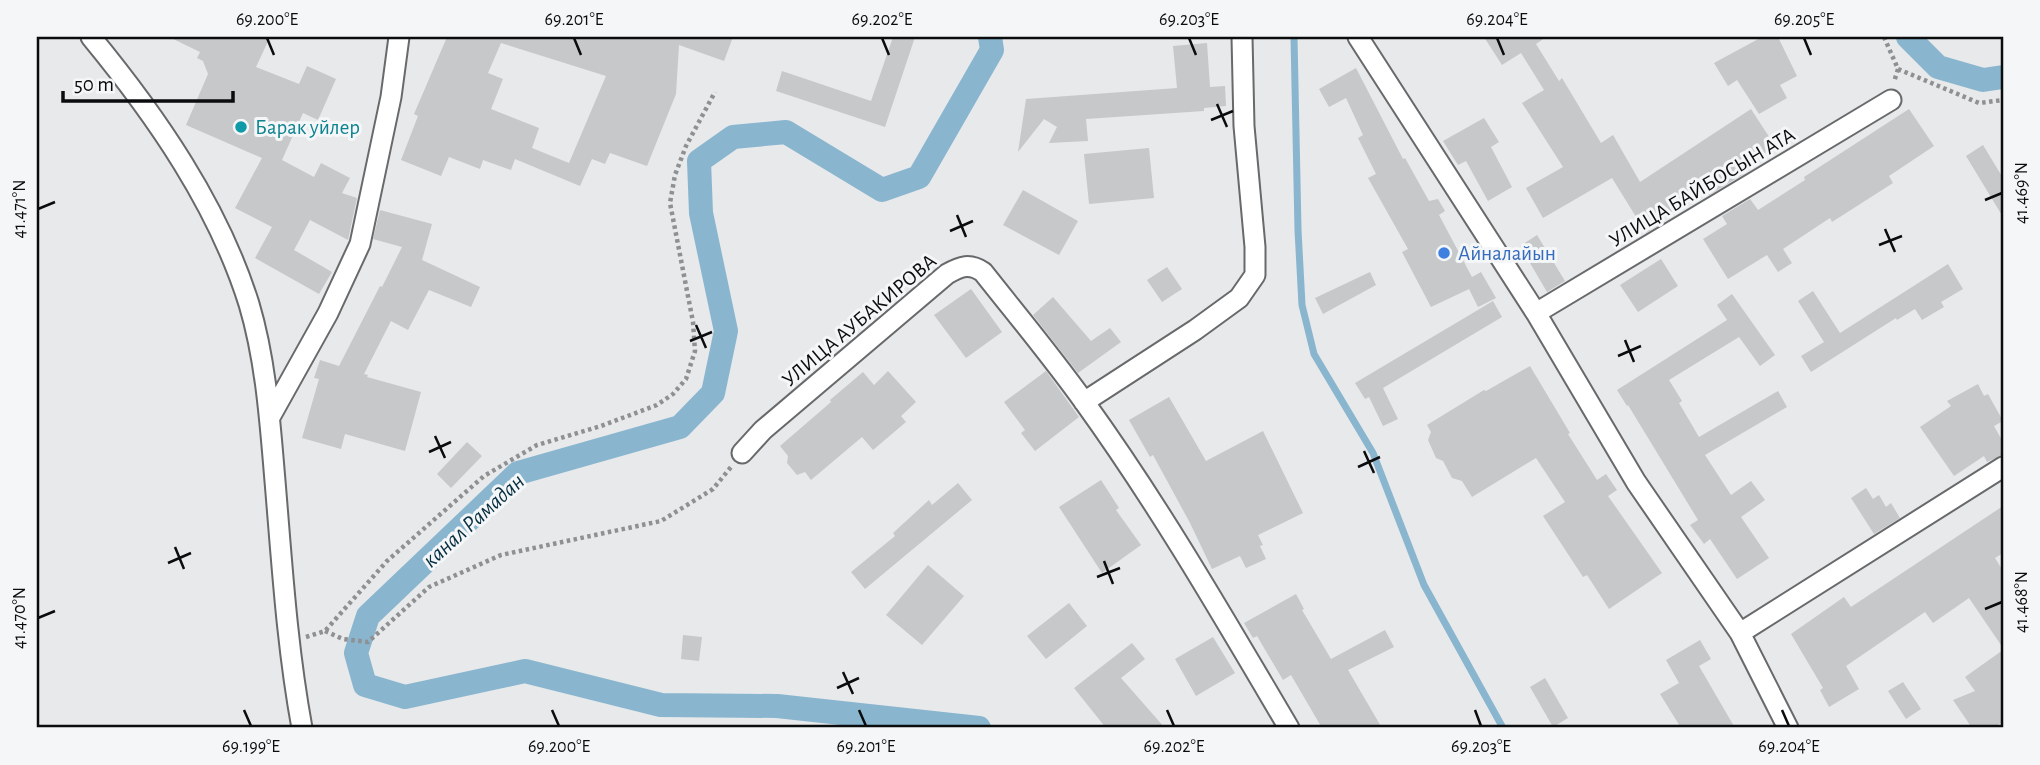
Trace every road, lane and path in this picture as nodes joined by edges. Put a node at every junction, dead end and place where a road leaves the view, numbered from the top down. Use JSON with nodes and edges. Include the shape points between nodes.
{"nodes":[{"id":1,"x":91,"y":37,"type":"edge"},
{"id":2,"x":399,"y":37,"type":"edge"},
{"id":3,"x":1242,"y":37,"type":"edge"},
{"id":4,"x":1359,"y":37,"type":"edge"},
{"id":5,"x":1884,"y":37,"type":"edge"},
{"id":6,"x":715,"y":92,"type":"dead end"},
{"id":7,"x":1891,"y":100,"type":"dead end"},
{"id":8,"x":2003,"y":100,"type":"edge"},
{"id":9,"x":1536,"y":313,"type":"junction"},
{"id":10,"x":1084,"y":402,"type":"junction"},
{"id":11,"x":270,"y":417,"type":"junction"},
{"id":12,"x":742,"y":453,"type":"joint"},
{"id":13,"x":2003,"y":467,"type":"edge"},
{"id":14,"x":325,"y":631,"type":"junction"},
{"id":15,"x":1740,"y":632,"type":"junction"},
{"id":16,"x":289,"y":643,"type":"junction"},
{"id":17,"x":302,"y":728,"type":"edge"},
{"id":18,"x":1289,"y":728,"type":"edge"},
{"id":19,"x":1788,"y":728,"type":"edge"}],
"edges":[{"from":1,"to":11,"type":"street","via":[[143,102],[217,227],[250,306]]},
{"from":2,"to":11,"type":"street","via":[[360,244]]},
{"from":3,"to":10,"type":"street","via":[[1255,275],[1239,298]]},
{"from":4,"to":9,"type":"street"},
{"from":5,"to":8,"type":"path","via":[[1898,69],[1979,103]]},
{"from":6,"to":14,"type":"path","via":[[686,146],[670,203],[693,322],[695,351],[686,379],[657,405],[537,445],[484,477],[387,561]]},
{"from":7,"to":9,"type":"street","name":"УЛИЦА БАЙБОСЫН АТА"},
{"from":9,"to":15,"type":"street","via":[[1636,482]]},
{"from":10,"to":12,"type":"street","name":"УЛИЦА АУБАКИРОВА","via":[[983,272],[968,265],[947,274],[846,358]]},
{"from":10,"to":18,"type":"street","name":"УЛИЦА АУБАКИРОВА","via":[[1175,537]]},
{"from":11,"to":16,"type":"street"},
{"from":12,"to":14,"type":"path","via":[[713,489],[661,521],[501,555],[429,587],[368,642]]},
{"from":13,"to":15,"type":"street"},
{"from":14,"to":16,"type":"path"},
{"from":15,"to":19,"type":"street"},
{"from":16,"to":17,"type":"street"}]}
